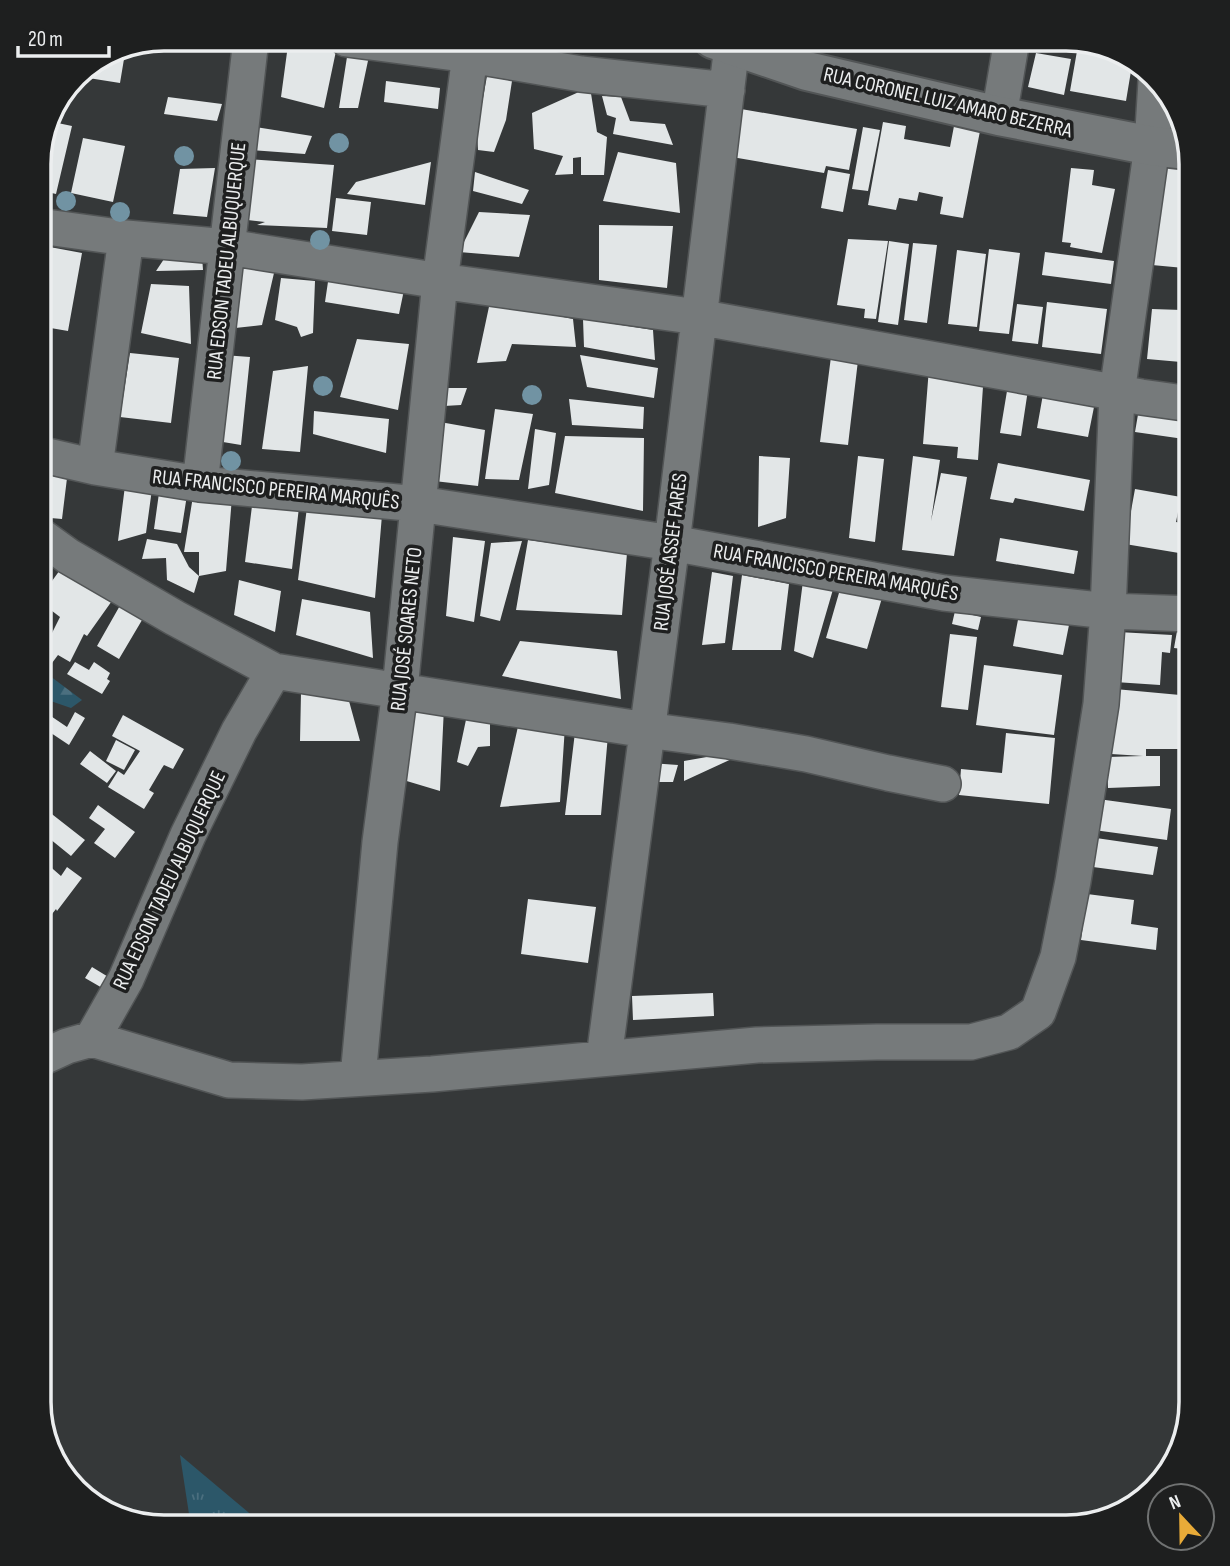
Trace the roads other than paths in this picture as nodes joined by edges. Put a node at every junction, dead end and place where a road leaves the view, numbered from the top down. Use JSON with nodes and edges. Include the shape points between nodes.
{"nodes":[{"id":1,"x":250,"y":51,"type":"edge"},
{"id":2,"x":441,"y":51,"type":"edge"},
{"id":3,"x":724,"y":51,"type":"edge"},
{"id":4,"x":749,"y":51,"type":"edge"},
{"id":5,"x":1010,"y":51,"type":"edge"},
{"id":6,"x":470,"y":55,"type":"junction"},
{"id":7,"x":727,"y":90,"type":"junction"},
{"id":8,"x":1160,"y":101,"type":"edge"},
{"id":9,"x":999,"y":116,"type":"junction"},
{"id":10,"x":1169,"y":148,"type":"edge"},
{"id":11,"x":51,"y":228,"type":"edge"},
{"id":12,"x":127,"y":238,"type":"junction"},
{"id":13,"x":228,"y":247,"type":"junction"},
{"id":14,"x":440,"y":281,"type":"junction"},
{"id":15,"x":698,"y":317,"type":"junction"},
{"id":16,"x":1117,"y":393,"type":"junction"},
{"id":17,"x":1179,"y":402,"type":"edge"},
{"id":18,"x":51,"y":457,"type":"edge"},
{"id":19,"x":95,"y":467,"type":"junction"},
{"id":20,"x":200,"y":484,"type":"junction"},
{"id":21,"x":419,"y":504,"type":"junction"},
{"id":22,"x":671,"y":543,"type":"junction"},
{"id":23,"x":51,"y":544,"type":"edge"},
{"id":24,"x":1108,"y":611,"type":"junction"},
{"id":25,"x":1179,"y":614,"type":"edge"},
{"id":26,"x":274,"y":671,"type":"junction"},
{"id":27,"x":400,"y":690,"type":"junction"},
{"id":28,"x":646,"y":730,"type":"junction"},
{"id":29,"x":943,"y":784,"type":"dead end"},
{"id":30,"x":92,"y":1039,"type":"junction"},
{"id":31,"x":51,"y":1053,"type":"edge"},
{"id":32,"x":604,"y":1058,"type":"junction"},
{"id":33,"x":358,"y":1077,"type":"junction"}],
"edges":[{"from":1,"to":13,"type":"street","name":"RUA EDSON TADEU ALBUQUERQUE"},
{"from":2,"to":6,"type":"street"},
{"from":3,"to":7,"type":"street","name":"RUA JOSÉ ASSEF FARES"},
{"from":4,"to":9,"type":"street","name":"RUA CORONEL LUIZ AMARO BEZERRA","via":[[807,71]]},
{"from":5,"to":9,"type":"street"},
{"from":6,"to":7,"type":"street","via":[[581,74]]},
{"from":6,"to":14,"type":"street","name":"RUA JOSÉ SOARES NETO"},
{"from":7,"to":15,"type":"street","name":"RUA JOSÉ ASSEF FARES"},
{"from":8,"to":10,"type":"street"},
{"from":9,"to":10,"type":"street","name":"RUA CORONEL LUIZ AMARO BEZERRA"},
{"from":10,"to":16,"type":"street"},
{"from":11,"to":12,"type":"street"},
{"from":12,"to":13,"type":"street"},
{"from":12,"to":19,"type":"street"},
{"from":13,"to":14,"type":"street"},
{"from":13,"to":20,"type":"street","name":"RUA EDSON TADEU ALBUQUERQUE"},
{"from":14,"to":15,"type":"street"},
{"from":14,"to":21,"type":"street","name":"RUA JOSÉ SOARES NETO"},
{"from":15,"to":16,"type":"street"},
{"from":15,"to":22,"type":"street","name":"RUA JOSÉ ASSEF FARES"},
{"from":16,"to":17,"type":"street"},
{"from":16,"to":24,"type":"street"},
{"from":18,"to":19,"type":"street","name":"RUA FRANCISCO PEREIRA MARQUÊS"},
{"from":19,"to":20,"type":"street","name":"RUA FRANCISCO PEREIRA MARQUÊS"},
{"from":20,"to":21,"type":"street","name":"RUA FRANCISCO PEREIRA MARQUÊS"},
{"from":21,"to":22,"type":"street","name":"RUA FRANCISCO PEREIRA MARQUÊS"},
{"from":21,"to":27,"type":"street","name":"RUA JOSÉ SOARES NETO"},
{"from":22,"to":24,"type":"street","name":"RUA FRANCISCO PEREIRA MARQUÊS","via":[[944,593]]},
{"from":22,"to":28,"type":"street","name":"RUA JOSÉ ASSEF FARES"},
{"from":23,"to":26,"type":"street"},
{"from":24,"to":25,"type":"street","name":"RUA FRANCISCO PEREIRA MARQUÊS"},
{"from":24,"to":32,"type":"street","via":[[1101,705],[1073,881],[1058,957],[1038,1012],[1009,1032],[971,1042],[757,1045]]},
{"from":26,"to":27,"type":"street"},
{"from":26,"to":30,"type":"street","name":"RUA EDSON TADEU ALBUQUERQUE","via":[[239,731],[126,979]]},
{"from":27,"to":28,"type":"street"},
{"from":27,"to":33,"type":"street","name":"RUA JOSÉ SOARES NETO"},
{"from":28,"to":29,"type":"street","via":[[806,754]]},
{"from":28,"to":32,"type":"street","name":"RUA JOSÉ ASSEF FARES"},
{"from":30,"to":31,"type":"street"},
{"from":30,"to":33,"type":"street","via":[[229,1080],[302,1082]]},
{"from":32,"to":33,"type":"street"}]}
